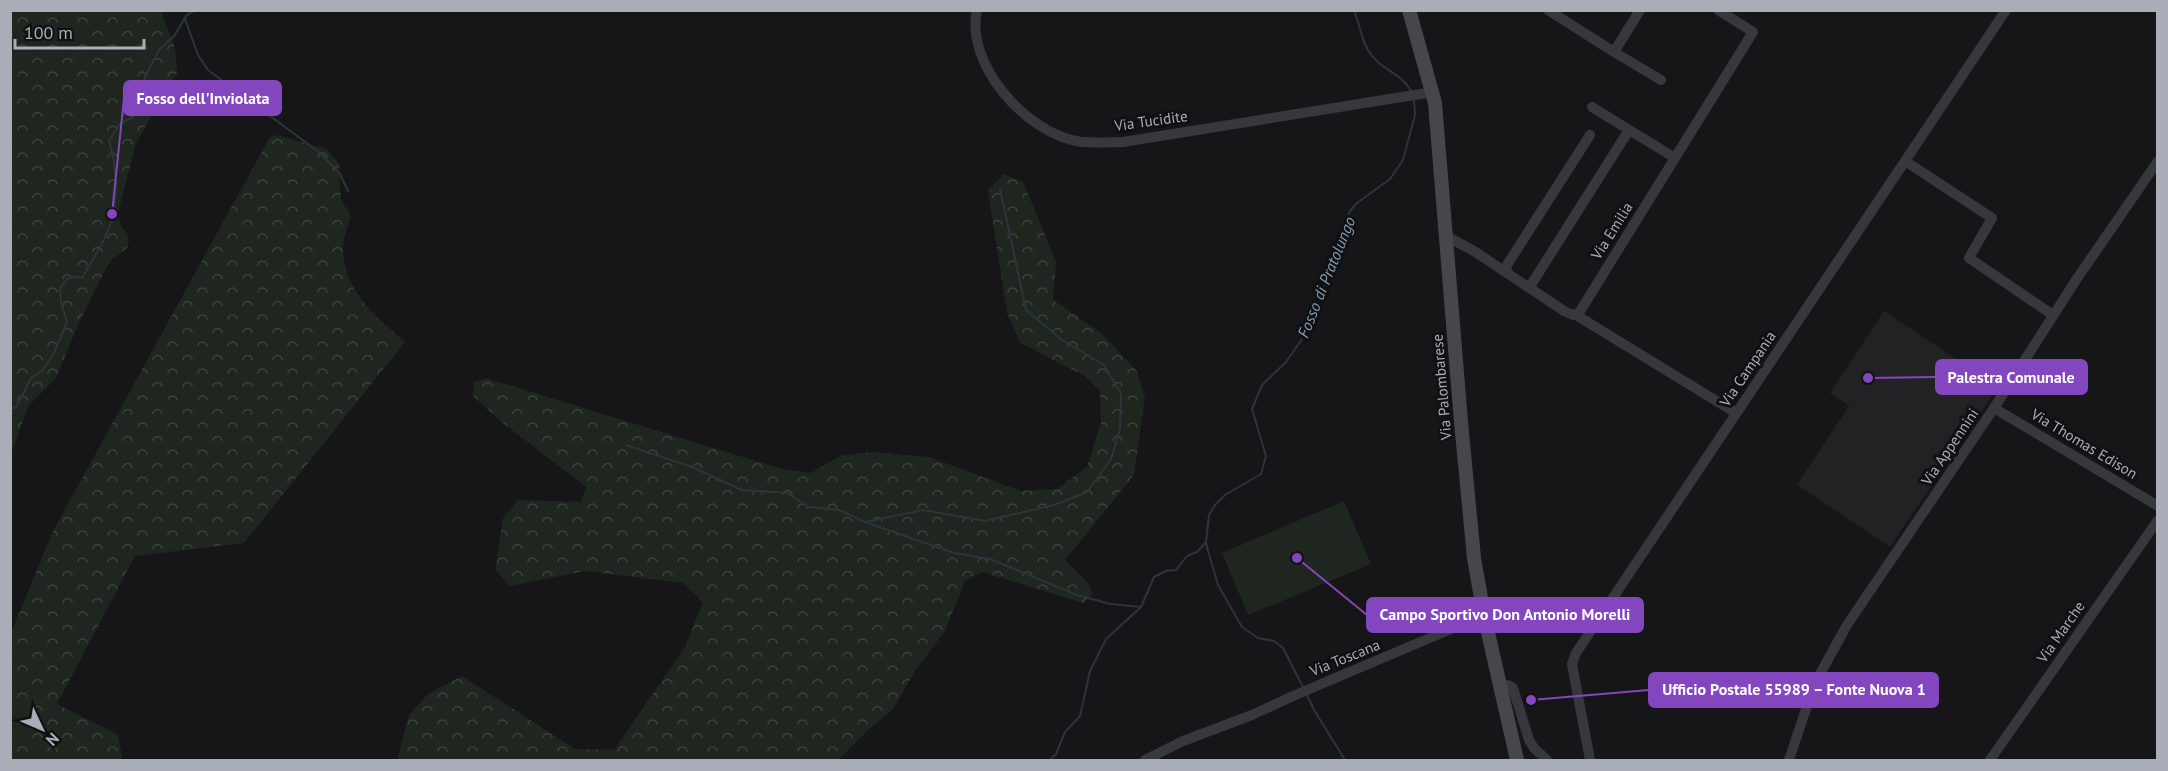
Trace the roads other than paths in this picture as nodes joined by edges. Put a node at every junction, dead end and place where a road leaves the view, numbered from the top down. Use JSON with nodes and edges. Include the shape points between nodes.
{"nodes":[{"id":1,"x":977,"y":10,"type":"edge"},
{"id":2,"x":1409,"y":10,"type":"edge"},
{"id":3,"x":1548,"y":10,"type":"edge"},
{"id":4,"x":1640,"y":10,"type":"edge"},
{"id":5,"x":1718,"y":10,"type":"edge"},
{"id":6,"x":2006,"y":10,"type":"edge"},
{"id":7,"x":1614,"y":52,"type":"junction"},
{"id":8,"x":1660,"y":80,"type":"dead end"},
{"id":9,"x":1428,"y":93,"type":"junction"},
{"id":10,"x":1592,"y":107,"type":"dead end"},
{"id":11,"x":1629,"y":130,"type":"junction"},
{"id":12,"x":1590,"y":135,"type":"dead end"},
{"id":13,"x":1675,"y":158,"type":"junction"},
{"id":14,"x":1905,"y":160,"type":"junction"},
{"id":15,"x":2157,"y":161,"type":"edge"},
{"id":16,"x":1446,"y":236,"type":"junction"},
{"id":17,"x":1506,"y":272,"type":"junction"},
{"id":18,"x":1529,"y":288,"type":"junction"},
{"id":19,"x":1576,"y":315,"type":"junction"},
{"id":20,"x":2053,"y":315,"type":"junction"},
{"id":21,"x":1994,"y":408,"type":"junction"},
{"id":22,"x":1736,"y":413,"type":"junction"},
{"id":23,"x":2157,"y":506,"type":"edge"},
{"id":24,"x":2157,"y":520,"type":"edge"},
{"id":25,"x":1484,"y":615,"type":"junction"},
{"id":26,"x":1500,"y":687,"type":"junction"},
{"id":27,"x":1793,"y":759,"type":"edge"},
{"id":28,"x":1144,"y":760,"type":"edge"},
{"id":29,"x":1517,"y":760,"type":"edge"},
{"id":30,"x":1548,"y":760,"type":"edge"},
{"id":31,"x":1590,"y":760,"type":"edge"},
{"id":32,"x":1990,"y":760,"type":"edge"}],
"edges":[{"from":1,"to":9,"type":"street","name":"Via Tucidite","via":[[975,29],[986,66],[1010,100],[1050,130],[1075,141],[1123,142]]},
{"from":2,"to":9,"type":"main road","name":"Via Palombarese"},
{"from":3,"to":7,"type":"street"},
{"from":4,"to":7,"type":"street"},
{"from":5,"to":13,"type":"street","name":"Via Emilia","via":[[1753,32]]},
{"from":6,"to":14,"type":"street","name":"Via Campania"},
{"from":7,"to":8,"type":"street"},
{"from":9,"to":16,"type":"main road","name":"Via Palombarese"},
{"from":10,"to":11,"type":"street"},
{"from":11,"to":13,"type":"street"},
{"from":11,"to":18,"type":"street"},
{"from":12,"to":17,"type":"street"},
{"from":13,"to":19,"type":"street","name":"Via Emilia"},
{"from":14,"to":20,"type":"street","via":[[1992,218],[1969,258]]},
{"from":14,"to":22,"type":"street","name":"Via Campania"},
{"from":15,"to":20,"type":"street","name":"Via Appennini"},
{"from":16,"to":17,"type":"street"},
{"from":16,"to":25,"type":"main road","name":"Via Palombarese","via":[[1470,522]]},
{"from":17,"to":18,"type":"street"},
{"from":18,"to":19,"type":"street"},
{"from":19,"to":22,"type":"street"},
{"from":20,"to":21,"type":"street","name":"Via Appennini"},
{"from":21,"to":23,"type":"street","name":"Via Thomas Edison"},
{"from":21,"to":27,"type":"street","name":"Via Appennini","via":[[1827,649]]},
{"from":22,"to":31,"type":"street","name":"Via Campania","via":[[1574,656],[1572,664]]},
{"from":24,"to":32,"type":"street","name":"Via Marche"},
{"from":25,"to":26,"type":"main road","name":"Via Palombarese"},
{"from":25,"to":28,"type":"street","name":"Via Toscana"},
{"from":26,"to":29,"type":"main road","name":"Via Palombarese"},
{"from":26,"to":30,"type":"street","via":[[1513,688],[1530,743]]}]}
